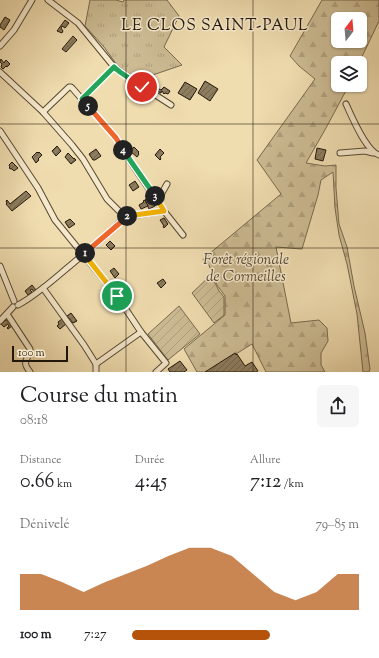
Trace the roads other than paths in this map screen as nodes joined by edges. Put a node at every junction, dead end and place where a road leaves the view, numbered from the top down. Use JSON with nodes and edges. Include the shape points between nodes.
{"nodes":[{"id":1,"x":32,"y":0,"type":"edge"},
{"id":2,"x":48,"y":0,"type":"edge"},
{"id":3,"x":0,"y":46,"type":"edge"},
{"id":4,"x":114,"y":67,"type":"junction"},
{"id":5,"x":0,"y":72,"type":"edge"},
{"id":6,"x":82,"y":99,"type":"junction"},
{"id":7,"x":346,"y":104,"type":"dead end"},
{"id":8,"x":171,"y":105,"type":"dead end"},
{"id":9,"x":43,"y":112,"type":"junction"},
{"id":10,"x":0,"y":131,"type":"edge"},
{"id":11,"x":340,"y":153,"type":"dead end"},
{"id":12,"x":377,"y":154,"type":"edge"},
{"id":13,"x":167,"y":184,"type":"dead end"},
{"id":14,"x":158,"y":200,"type":"junction"},
{"id":15,"x":164,"y":211,"type":"junction"},
{"id":16,"x":125,"y":217,"type":"junction"},
{"id":17,"x":183,"y":235,"type":"dead end"},
{"id":18,"x":84,"y":254,"type":"junction"},
{"id":19,"x":0,"y":266,"type":"edge"},
{"id":20,"x":43,"y":288,"type":"junction"},
{"id":21,"x":15,"y":304,"type":"junction"},
{"id":22,"x":7,"y":314,"type":"junction"},
{"id":23,"x":0,"y":321,"type":"edge"},
{"id":24,"x":141,"y":332,"type":"junction"},
{"id":25,"x":96,"y":364,"type":"junction"},
{"id":26,"x":30,"y":372,"type":"edge"},
{"id":27,"x":96,"y":372,"type":"edge"},
{"id":28,"x":156,"y":372,"type":"edge"}],
"edges":[{"from":1,"to":3,"type":"street","via":[[14,30]]},
{"from":2,"to":4,"type":"street","via":[[78,23]]},
{"from":4,"to":6,"type":"street"},
{"from":4,"to":8,"type":"street"},
{"from":5,"to":9,"type":"street"},
{"from":6,"to":9,"type":"street","via":[[71,87]]},
{"from":6,"to":14,"type":"street","via":[[116,138]]},
{"from":7,"to":12,"type":"street","via":[[367,145]]},
{"from":9,"to":16,"type":"street","via":[[78,152],[107,199]]},
{"from":10,"to":18,"type":"street","via":[[56,220]]},
{"from":11,"to":12,"type":"street","via":[[365,151]]},
{"from":13,"to":14,"type":"street"},
{"from":14,"to":15,"type":"street"},
{"from":15,"to":16,"type":"street"},
{"from":15,"to":17,"type":"street"},
{"from":16,"to":18,"type":"street"},
{"from":18,"to":20,"type":"street"},
{"from":18,"to":24,"type":"street"},
{"from":19,"to":21,"type":"street"},
{"from":20,"to":21,"type":"street"},
{"from":20,"to":25,"type":"street"},
{"from":21,"to":22,"type":"street"},
{"from":22,"to":23,"type":"street"},
{"from":22,"to":26,"type":"street","via":[[30,349],[25,365]]},
{"from":24,"to":25,"type":"street"},
{"from":24,"to":28,"type":"street","via":[[166,363]]},
{"from":25,"to":27,"type":"street"}]}
